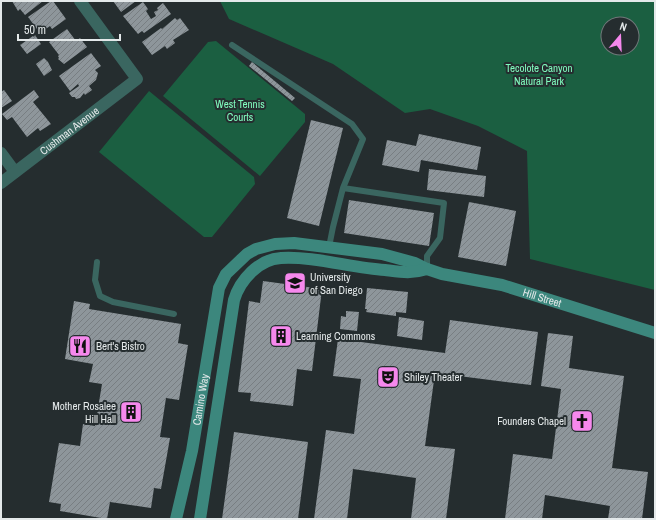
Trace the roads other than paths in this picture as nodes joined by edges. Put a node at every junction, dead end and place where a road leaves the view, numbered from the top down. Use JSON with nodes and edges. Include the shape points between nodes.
{"nodes":[{"id":1,"x":80,"y":1,"type":"edge"},
{"id":2,"x":232,"y":45,"type":"dead end"},
{"id":3,"x":1,"y":152,"type":"edge"},
{"id":4,"x":15,"y":172,"type":"junction"},
{"id":5,"x":1,"y":183,"type":"edge"},
{"id":6,"x":343,"y":188,"type":"junction"},
{"id":7,"x":329,"y":247,"type":"junction"},
{"id":8,"x":97,"y":262,"type":"dead end"},
{"id":9,"x":427,"y":269,"type":"junction"},
{"id":10,"x":222,"y":280,"type":"joint"},
{"id":11,"x":240,"y":285,"type":"joint"},
{"id":12,"x":174,"y":314,"type":"dead end"},
{"id":13,"x":655,"y":333,"type":"edge"},
{"id":14,"x":176,"y":519,"type":"edge"},
{"id":15,"x":200,"y":519,"type":"edge"}],
"edges":[{"from":1,"to":4,"type":"street","name":"Cushman Avenue","via":[[137,79]]},
{"from":2,"to":6,"type":"lane","via":[[352,124],[363,139]]},
{"from":3,"to":4,"type":"street"},
{"from":4,"to":5,"type":"street","name":"Cushman Avenue"},
{"from":6,"to":7,"type":"lane"},
{"from":6,"to":9,"type":"lane","via":[[444,203],[440,238],[427,256]]},
{"from":7,"to":9,"type":"street","name":"Hill Street","via":[[382,254]]},
{"from":7,"to":10,"type":"street","name":"Hill Street","via":[[294,243],[256,249],[234,265]]},
{"from":8,"to":12,"type":"lane","via":[[95,280],[100,296],[113,302]]},
{"from":9,"to":11,"type":"street","name":"Hill Street","via":[[415,272],[380,270],[280,258],[266,262],[251,272]]},
{"from":9,"to":13,"type":"street","name":"Hill Street","via":[[502,285]]},
{"from":10,"to":14,"type":"street","name":"Camino Way","via":[[217,295],[192,451]]},
{"from":11,"to":15,"type":"street","name":"Camino Way","via":[[234,300]]}]}
